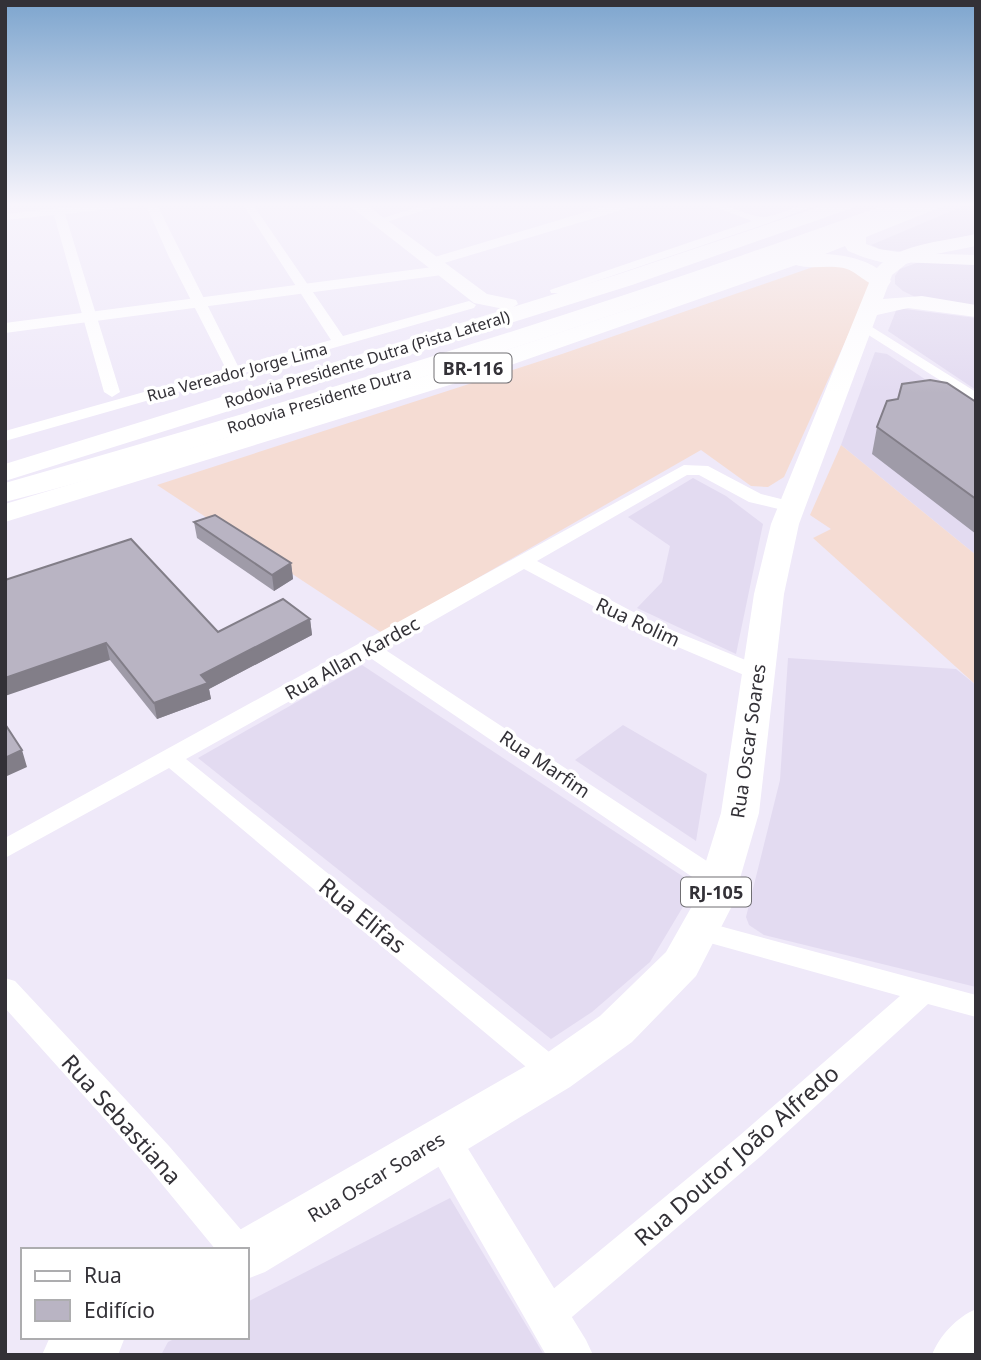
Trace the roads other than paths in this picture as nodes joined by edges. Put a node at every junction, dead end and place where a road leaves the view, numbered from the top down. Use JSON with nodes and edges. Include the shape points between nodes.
{"nodes":[{"id":1,"x":75,"y":266,"type":"edge"},
{"id":2,"x":181,"y":266,"type":"edge"},
{"id":3,"x":287,"y":266,"type":"edge"},
{"id":4,"x":434,"y":266,"type":"edge"},
{"id":5,"x":437,"y":266,"type":"edge"},
{"id":6,"x":627,"y":266,"type":"edge"},
{"id":7,"x":663,"y":266,"type":"edge"},
{"id":8,"x":703,"y":266,"type":"edge"},
{"id":9,"x":730,"y":266,"type":"edge"},
{"id":10,"x":773,"y":266,"type":"edge"},
{"id":11,"x":859,"y":266,"type":"edge"},
{"id":12,"x":888,"y":266,"type":"edge"},
{"id":13,"x":770,"y":267,"type":"joint"},
{"id":14,"x":624,"y":280,"type":"junction"},
{"id":15,"x":301,"y":288,"type":"junction"},
{"id":16,"x":556,"y":290,"type":"junction"},
{"id":17,"x":198,"y":302,"type":"junction"},
{"id":18,"x":477,"y":306,"type":"junction"},
{"id":19,"x":871,"y":306,"type":"junction"},
{"id":20,"x":976,"y":311,"type":"edge"},
{"id":21,"x":90,"y":316,"type":"junction"},
{"id":22,"x":5,"y":328,"type":"edge"},
{"id":23,"x":450,"y":334,"type":"junction"},
{"id":24,"x":340,"y":343,"type":"junction"},
{"id":25,"x":232,"y":367,"type":"dead end"},
{"id":26,"x":112,"y":392,"type":"dead end"},
{"id":27,"x":976,"y":399,"type":"edge"},
{"id":28,"x":5,"y":436,"type":"edge"},
{"id":29,"x":5,"y":473,"type":"edge"},
{"id":30,"x":5,"y":493,"type":"edge"},
{"id":31,"x":791,"y":507,"type":"junction"},
{"id":32,"x":5,"y":513,"type":"edge"},
{"id":33,"x":522,"y":561,"type":"junction"},
{"id":34,"x":369,"y":648,"type":"junction"},
{"id":35,"x":758,"y":673,"type":"junction"},
{"id":36,"x":171,"y":758,"type":"junction"},
{"id":37,"x":5,"y":849,"type":"edge"},
{"id":38,"x":719,"y":882,"type":"junction"},
{"id":39,"x":701,"y":931,"type":"junction"},
{"id":40,"x":5,"y":989,"type":"edge"},
{"id":41,"x":922,"y":993,"type":"junction"},
{"id":42,"x":976,"y":1006,"type":"edge"},
{"id":43,"x":554,"y":1073,"type":"junction"},
{"id":44,"x":441,"y":1138,"type":"junction"},
{"id":45,"x":235,"y":1248,"type":"edge"},
{"id":46,"x":248,"y":1253,"type":"edge"},
{"id":47,"x":547,"y":1316,"type":"junction"},
{"id":48,"x":976,"y":1326,"type":"edge"},
{"id":49,"x":96,"y":1339,"type":"edge"},
{"id":50,"x":100,"y":1339,"type":"edge"},
{"id":51,"x":70,"y":1355,"type":"edge"},
{"id":52,"x":107,"y":1355,"type":"edge"},
{"id":53,"x":571,"y":1355,"type":"edge"},
{"id":54,"x":949,"y":1355,"type":"edge"}],
"edges":[{"from":1,"to":21,"type":"street"},
{"from":2,"to":17,"type":"street"},
{"from":3,"to":15,"type":"street"},
{"from":4,"to":15,"type":"street"},
{"from":5,"to":18,"type":"main road"},
{"from":6,"to":16,"type":"street"},
{"from":7,"to":14,"type":"highway","name":"Rodovia Presidente Dutra (Pista Lateral)","number":"BR-116"},
{"from":8,"to":29,"type":"highway","name":"Rodovia Presidente Dutra","number":"BR-116","via":[[336,381]]},
{"from":9,"to":30,"type":"highway","name":"Rodovia Presidente Dutra","number":"BR-116","via":[[616,307]]},
{"from":10,"to":13,"type":"highway"},
{"from":11,"to":19,"type":"highway","via":[[864,268]]},
{"from":12,"to":19,"type":"main road","name":"Rua Oscar Soares","number":"RJ-105"},
{"from":13,"to":32,"type":"highway","number":"BR-116","via":[[321,418]]},
{"from":14,"to":16,"type":"highway"},
{"from":14,"to":23,"type":"highway","name":"Rodovia Presidente Dutra (Pista Lateral)","number":"BR-116"},
{"from":15,"to":17,"type":"street"},
{"from":15,"to":24,"type":"street"},
{"from":16,"to":18,"type":"highway","via":[[509,304]]},
{"from":17,"to":21,"type":"street"},
{"from":17,"to":25,"type":"street"},
{"from":18,"to":23,"type":"highway"},
{"from":18,"to":24,"type":"street","name":"Rua Vereador Jorge Lima"},
{"from":19,"to":20,"type":"main road","via":[[916,302]]},
{"from":19,"to":27,"type":"street"},
{"from":19,"to":31,"type":"main road","name":"Rua Oscar Soares","number":"RJ-105"},
{"from":21,"to":22,"type":"street"},
{"from":21,"to":26,"type":"street"},
{"from":23,"to":29,"type":"highway","name":"Rodovia Presidente Dutra (Pista Lateral)","number":"BR-116"},
{"from":24,"to":28,"type":"street","name":"Rua Vereador Jorge Lima"},
{"from":31,"to":33,"type":"street","name":"Rua Allan Kardec","via":[[755,498],[698,469],[684,470]]},
{"from":31,"to":35,"type":"main road","name":"Rua Oscar Soares","number":"RJ-105","via":[[769,594]]},
{"from":33,"to":34,"type":"street","name":"Rua Allan Kardec"},
{"from":33,"to":35,"type":"street","name":"Rua Rolim","via":[[647,627]]},
{"from":34,"to":36,"type":"street","name":"Rua Allan Kardec"},
{"from":34,"to":38,"type":"street","name":"Rua Marfim"},
{"from":35,"to":38,"type":"main road","name":"Rua Oscar Soares","number":"RJ-105","via":[[740,813]]},
{"from":36,"to":37,"type":"street","name":"Rua Allan Kardec"},
{"from":36,"to":43,"type":"street","name":"Rua Elifas"},
{"from":38,"to":39,"type":"main road","name":"Rua Oscar Soares","number":"RJ-105"},
{"from":39,"to":41,"type":"street"},
{"from":39,"to":43,"type":"main road","name":"Rua Oscar Soares","number":"RJ-105","via":[[681,964],[658,989],[616,1029]]},
{"from":40,"to":45,"type":"street","name":"Rua Sebastiana"},
{"from":41,"to":42,"type":"street"},
{"from":41,"to":47,"type":"street","name":"Rua Doutor João Alfredo","via":[[750,1146]]},
{"from":43,"to":44,"type":"main road","name":"Rua Oscar Soares","number":"RJ-105"},
{"from":44,"to":46,"type":"main road","name":"Rua Oscar Soares","number":"RJ-105"},
{"from":44,"to":47,"type":"street"},
{"from":47,"to":53,"type":"street"},
{"from":48,"to":54,"type":"street"},
{"from":49,"to":51,"type":"main road"},
{"from":50,"to":52,"type":"street"}]}
